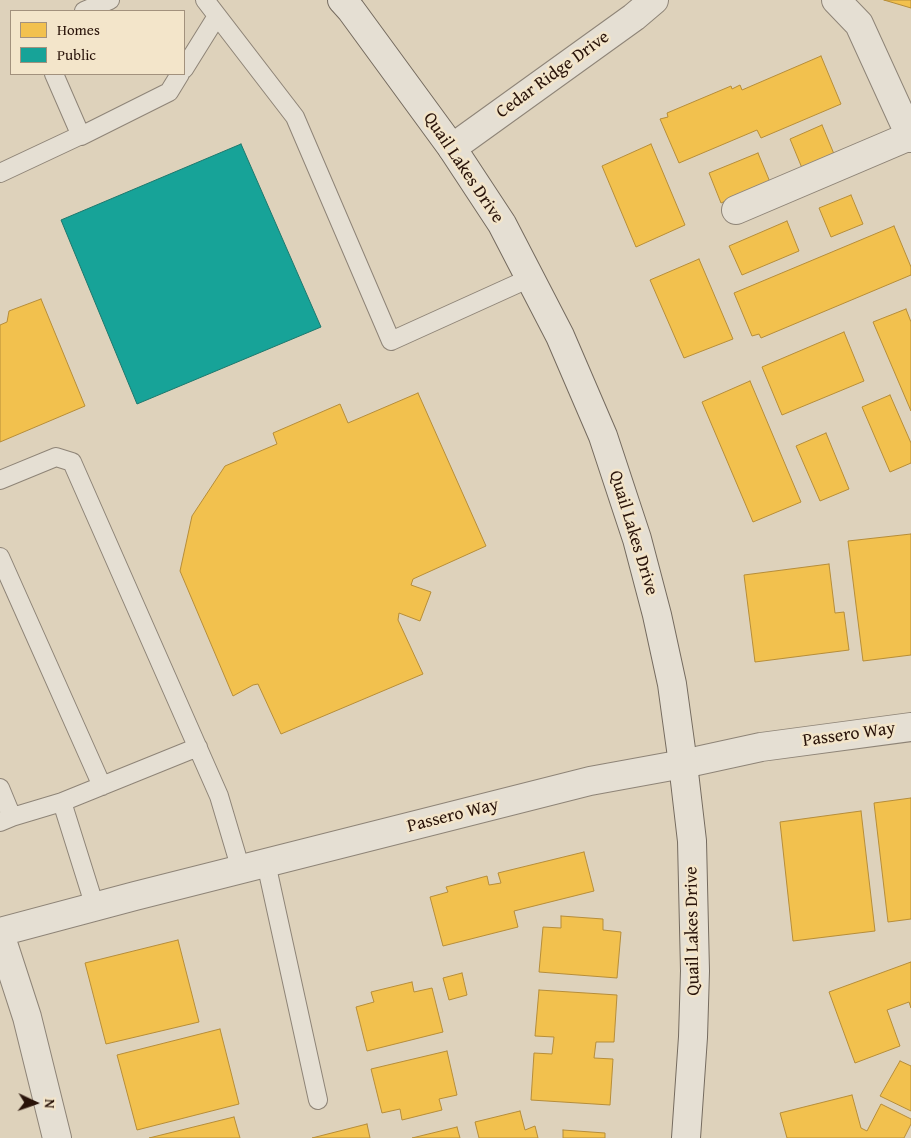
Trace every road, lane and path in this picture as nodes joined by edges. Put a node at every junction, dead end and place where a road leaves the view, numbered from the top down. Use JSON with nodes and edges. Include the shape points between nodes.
{"nodes":[{"id":1,"x":110,"y":0,"type":"edge"},
{"id":2,"x":205,"y":0,"type":"edge"},
{"id":3,"x":342,"y":0,"type":"edge"},
{"id":4,"x":654,"y":0,"type":"edge"},
{"id":5,"x":836,"y":0,"type":"edge"},
{"id":6,"x":86,"y":10,"type":"edge"},
{"id":7,"x":217,"y":16,"type":"junction"},
{"id":8,"x":185,"y":67,"type":"edge"},
{"id":9,"x":54,"y":75,"type":"edge"},
{"id":10,"x":179,"y":75,"type":"edge"},
{"id":11,"x":81,"y":135,"type":"junction"},
{"id":12,"x":910,"y":137,"type":"edge"},
{"id":13,"x":452,"y":148,"type":"junction"},
{"id":14,"x":0,"y":173,"type":"edge"},
{"id":15,"x":736,"y":210,"type":"dead end"},
{"id":16,"x":530,"y":278,"type":"junction"},
{"id":17,"x":0,"y":480,"type":"edge"},
{"id":18,"x":0,"y":557,"type":"edge"},
{"id":19,"x":911,"y":727,"type":"edge"},
{"id":20,"x":198,"y":747,"type":"junction"},
{"id":21,"x":683,"y":764,"type":"junction"},
{"id":22,"x":102,"y":786,"type":"junction"},
{"id":23,"x":0,"y":788,"type":"edge"},
{"id":24,"x":62,"y":802,"type":"junction"},
{"id":25,"x":6,"y":820,"type":"edge"},
{"id":26,"x":253,"y":866,"type":"junction"},
{"id":27,"x":95,"y":907,"type":"junction"},
{"id":28,"x":0,"y":933,"type":"edge"},
{"id":29,"x":318,"y":1100,"type":"dead end"},
{"id":30,"x":57,"y":1138,"type":"edge"},
{"id":31,"x":686,"y":1138,"type":"edge"}],
"edges":[{"from":1,"to":6,"type":"lane"},
{"from":2,"to":7,"type":"lane"},
{"from":3,"to":13,"type":"street","name":"Quail Lakes Drive"},
{"from":4,"to":13,"type":"street","name":"Cedar Ridge Drive"},
{"from":5,"to":12,"type":"street","via":[[859,24]]},
{"from":7,"to":8,"type":"lane"},
{"from":7,"to":16,"type":"lane","via":[[295,117],[391,342]]},
{"from":9,"to":11,"type":"lane"},
{"from":10,"to":11,"type":"lane","via":[[169,92]]},
{"from":11,"to":14,"type":"lane"},
{"from":12,"to":15,"type":"street"},
{"from":13,"to":16,"type":"street","name":"Quail Lakes Drive","via":[[502,224]]},
{"from":16,"to":21,"type":"street","name":"Quail Lakes Drive","via":[[560,336],[603,436],[637,539],[672,684]]},
{"from":17,"to":20,"type":"lane","via":[[56,457],[72,462]]},
{"from":18,"to":22,"type":"lane"},
{"from":19,"to":21,"type":"street","name":"Passero Way","via":[[761,747]]},
{"from":20,"to":22,"type":"lane"},
{"from":20,"to":26,"type":"lane"},
{"from":21,"to":26,"type":"street","name":"Passero Way","via":[[590,782]]},
{"from":21,"to":31,"type":"street","name":"Quail Lakes Drive","via":[[692,842],[695,970]]},
{"from":22,"to":24,"type":"lane"},
{"from":23,"to":25,"type":"lane"},
{"from":24,"to":25,"type":"lane"},
{"from":24,"to":27,"type":"lane"},
{"from":26,"to":27,"type":"street","name":"Passero Way"},
{"from":26,"to":29,"type":"lane"},
{"from":27,"to":28,"type":"street","name":"Passero Way"},
{"from":28,"to":30,"type":"street","via":[[27,1017]]}]}
